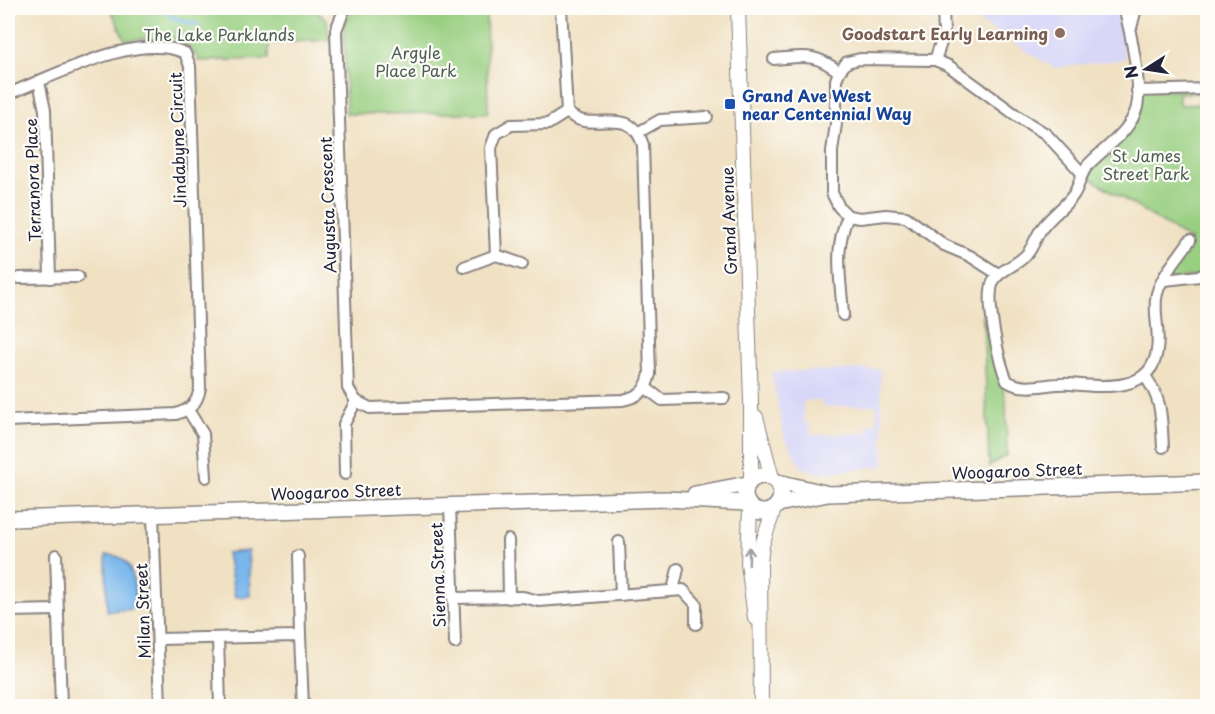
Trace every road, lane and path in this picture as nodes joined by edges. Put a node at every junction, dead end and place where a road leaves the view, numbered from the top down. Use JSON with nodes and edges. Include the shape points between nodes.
{"nodes":[{"id":1,"x":345,"y":8,"type":"edge"},
{"id":2,"x":561,"y":8,"type":"edge"},
{"id":3,"x":728,"y":8,"type":"edge"},
{"id":4,"x":738,"y":8,"type":"edge"},
{"id":5,"x":943,"y":8,"type":"edge"},
{"id":6,"x":1124,"y":8,"type":"edge"},
{"id":7,"x":1136,"y":8,"type":"edge"},
{"id":8,"x":1130,"y":31,"type":"junction"},
{"id":9,"x":737,"y":41,"type":"junction"},
{"id":10,"x":774,"y":59,"type":"dead end"},
{"id":11,"x":935,"y":60,"type":"junction"},
{"id":12,"x":839,"y":72,"type":"junction"},
{"id":13,"x":39,"y":82,"type":"junction"},
{"id":14,"x":1208,"y":89,"type":"edge"},
{"id":15,"x":1137,"y":91,"type":"junction"},
{"id":16,"x":8,"y":94,"type":"edge"},
{"id":17,"x":567,"y":112,"type":"junction"},
{"id":18,"x":707,"y":117,"type":"dead end"},
{"id":19,"x":639,"y":132,"type":"junction"},
{"id":20,"x":1082,"y":172,"type":"junction"},
{"id":21,"x":848,"y":216,"type":"junction"},
{"id":22,"x":1190,"y":240,"type":"dead end"},
{"id":23,"x":496,"y":255,"type":"junction"},
{"id":24,"x":522,"y":264,"type":"dead end"},
{"id":25,"x":464,"y":267,"type":"dead end"},
{"id":26,"x":998,"y":274,"type":"junction"},
{"id":27,"x":1208,"y":275,"type":"edge"},
{"id":28,"x":78,"y":277,"type":"dead end"},
{"id":29,"x":50,"y":278,"type":"junction"},
{"id":30,"x":19,"y":279,"type":"dead end"},
{"id":31,"x":1165,"y":280,"type":"junction"},
{"id":32,"x":843,"y":315,"type":"dead end"},
{"id":33,"x":1144,"y":376,"type":"junction"},
{"id":34,"x":646,"y":388,"type":"junction"},
{"id":35,"x":724,"y":398,"type":"dead end"},
{"id":36,"x":751,"y":400,"type":"junction"},
{"id":37,"x":356,"y":401,"type":"junction"},
{"id":38,"x":188,"y":410,"type":"junction"},
{"id":39,"x":8,"y":421,"type":"edge"},
{"id":40,"x":1163,"y":447,"type":"dead end"},
{"id":41,"x":345,"y":474,"type":"dead end"},
{"id":42,"x":206,"y":477,"type":"dead end"},
{"id":43,"x":775,"y":480,"type":"junction"},
{"id":44,"x":749,"y":482,"type":"junction"},
{"id":45,"x":1208,"y":482,"type":"edge"},
{"id":46,"x":828,"y":494,"type":"junction"},
{"id":47,"x":666,"y":499,"type":"junction"},
{"id":48,"x":450,"y":505,"type":"junction"},
{"id":49,"x":748,"y":505,"type":"junction"},
{"id":50,"x":776,"y":507,"type":"junction"},
{"id":51,"x":153,"y":515,"type":"junction"},
{"id":52,"x":8,"y":519,"type":"edge"},
{"id":53,"x":508,"y":540,"type":"dead end"},
{"id":54,"x":619,"y":542,"type":"dead end"},
{"id":55,"x":56,"y":555,"type":"dead end"},
{"id":56,"x":298,"y":556,"type":"dead end"},
{"id":57,"x":678,"y":569,"type":"dead end"},
{"id":58,"x":673,"y":590,"type":"junction"},
{"id":59,"x":621,"y":595,"type":"junction"},
{"id":60,"x":453,"y":598,"type":"junction"},
{"id":61,"x":509,"y":598,"type":"junction"},
{"id":62,"x":58,"y":610,"type":"junction"},
{"id":63,"x":8,"y":611,"type":"edge"},
{"id":64,"x":696,"y":624,"type":"dead end"},
{"id":65,"x":759,"y":635,"type":"junction"},
{"id":66,"x":300,"y":636,"type":"junction"},
{"id":67,"x":218,"y":638,"type":"junction"},
{"id":68,"x":158,"y":639,"type":"junction"},
{"id":69,"x":455,"y":643,"type":"dead end"},
{"id":70,"x":61,"y":706,"type":"edge"},
{"id":71,"x":160,"y":706,"type":"edge"},
{"id":72,"x":220,"y":706,"type":"edge"},
{"id":73,"x":303,"y":706,"type":"edge"},
{"id":74,"x":761,"y":706,"type":"edge"}],
"edges":[{"from":1,"to":37,"type":"street","name":"Augusta Crescent","via":[[336,30],[348,388]]},
{"from":2,"to":17,"type":"street"},
{"from":3,"to":9,"type":"street","name":"Grand Avenue"},
{"from":4,"to":9,"type":"street","name":"Grand Avenue"},
{"from":5,"to":11,"type":"street","via":[[944,34]]},
{"from":6,"to":8,"type":"street"},
{"from":7,"to":8,"type":"street"},
{"from":8,"to":15,"type":"street"},
{"from":9,"to":36,"type":"street","name":"Grand Avenue"},
{"from":10,"to":12,"type":"street","via":[[813,56]]},
{"from":11,"to":12,"type":"street","via":[[860,59],[847,62]]},
{"from":11,"to":20,"type":"street","via":[[1046,134]]},
{"from":12,"to":21,"type":"street","via":[[832,193],[838,207]]},
{"from":13,"to":16,"type":"street","name":"Jindabyne Circuit"},
{"from":13,"to":29,"type":"street","name":"Terranora Place","via":[[45,110]]},
{"from":13,"to":38,"type":"street","name":"Jindabyne Circuit","via":[[117,51],[170,46],[185,53],[190,66],[200,388],[197,401]]},
{"from":14,"to":15,"type":"street"},
{"from":15,"to":20,"type":"street","via":[[1134,115],[1111,147]]},
{"from":17,"to":19,"type":"street","via":[[585,122],[628,123]]},
{"from":17,"to":23,"type":"street","via":[[548,124],[511,125],[496,134],[491,148]]},
{"from":18,"to":19,"type":"street","via":[[660,120]]},
{"from":19,"to":34,"type":"street","via":[[643,145],[650,374]]},
{"from":20,"to":26,"type":"street","via":[[1075,193],[1042,228],[1029,252],[1017,266]]},
{"from":21,"to":26,"type":"street","via":[[906,217]]},
{"from":21,"to":32,"type":"street","via":[[837,256]]},
{"from":22,"to":31,"type":"street"},
{"from":23,"to":24,"type":"street"},
{"from":23,"to":25,"type":"street"},
{"from":26,"to":33,"type":"street","via":[[990,293],[1007,381],[1018,387],[1065,383],[1116,387]]},
{"from":27,"to":31,"type":"street"},
{"from":28,"to":29,"type":"street"},
{"from":29,"to":30,"type":"street"},
{"from":31,"to":33,"type":"street","via":[[1159,285],[1156,300],[1158,349],[1154,365]]},
{"from":33,"to":40,"type":"street","via":[[1161,405]]},
{"from":34,"to":35,"type":"street","via":[[662,400]]},
{"from":34,"to":37,"type":"street","via":[[623,400],[370,408]]},
{"from":36,"to":43,"type":"street","name":"Grand Avenue"},
{"from":36,"to":44,"type":"street","name":"Grand Avenue"},
{"from":37,"to":41,"type":"street","via":[[344,424]]},
{"from":38,"to":39,"type":"street","via":[[176,414]]},
{"from":38,"to":42,"type":"street","via":[[203,434]]},
{"from":43,"to":44,"type":"main road","name":"Woogaroo Street","via":[[761,476]]},
{"from":43,"to":46,"type":"main road","name":"Woogaroo Street"},
{"from":43,"to":50,"type":"main road","via":[[781,493]]},
{"from":44,"to":47,"type":"main road","name":"Woogaroo Street"},
{"from":44,"to":49,"type":"main road","via":[[744,490]]},
{"from":45,"to":46,"type":"main road","name":"Woogaroo Street"},
{"from":46,"to":50,"type":"main road","name":"Woogaroo Street"},
{"from":47,"to":48,"type":"main road","name":"Woogaroo Street"},
{"from":47,"to":49,"type":"main road","name":"Woogaroo Street"},
{"from":48,"to":51,"type":"main road","name":"Woogaroo Street"},
{"from":48,"to":60,"type":"street","name":"Sienna Street"},
{"from":49,"to":50,"type":"main road","name":"Woogaroo Street","via":[[762,513]]},
{"from":65,"to":49,"type":"street","one_way":true,"via":[[749,581]]},
{"from":50,"to":65,"type":"street","via":[[762,545]]},
{"from":51,"to":52,"type":"main road","name":"Woogaroo Street"},
{"from":51,"to":68,"type":"street","name":"Milan Street"},
{"from":53,"to":61,"type":"street"},
{"from":54,"to":59,"type":"street"},
{"from":55,"to":62,"type":"street"},
{"from":56,"to":66,"type":"street"},
{"from":57,"to":58,"type":"street"},
{"from":58,"to":59,"type":"street"},
{"from":58,"to":64,"type":"street","via":[[683,590],[691,596],[696,604]]},
{"from":59,"to":61,"type":"street","via":[[539,601]]},
{"from":60,"to":61,"type":"street"},
{"from":60,"to":69,"type":"street","name":"Sienna Street"},
{"from":62,"to":63,"type":"street"},
{"from":62,"to":70,"type":"street"},
{"from":65,"to":74,"type":"street"},
{"from":66,"to":67,"type":"street"},
{"from":66,"to":73,"type":"street"},
{"from":67,"to":68,"type":"street"},
{"from":67,"to":72,"type":"street"},
{"from":68,"to":71,"type":"street","name":"Milan Street"}]}
